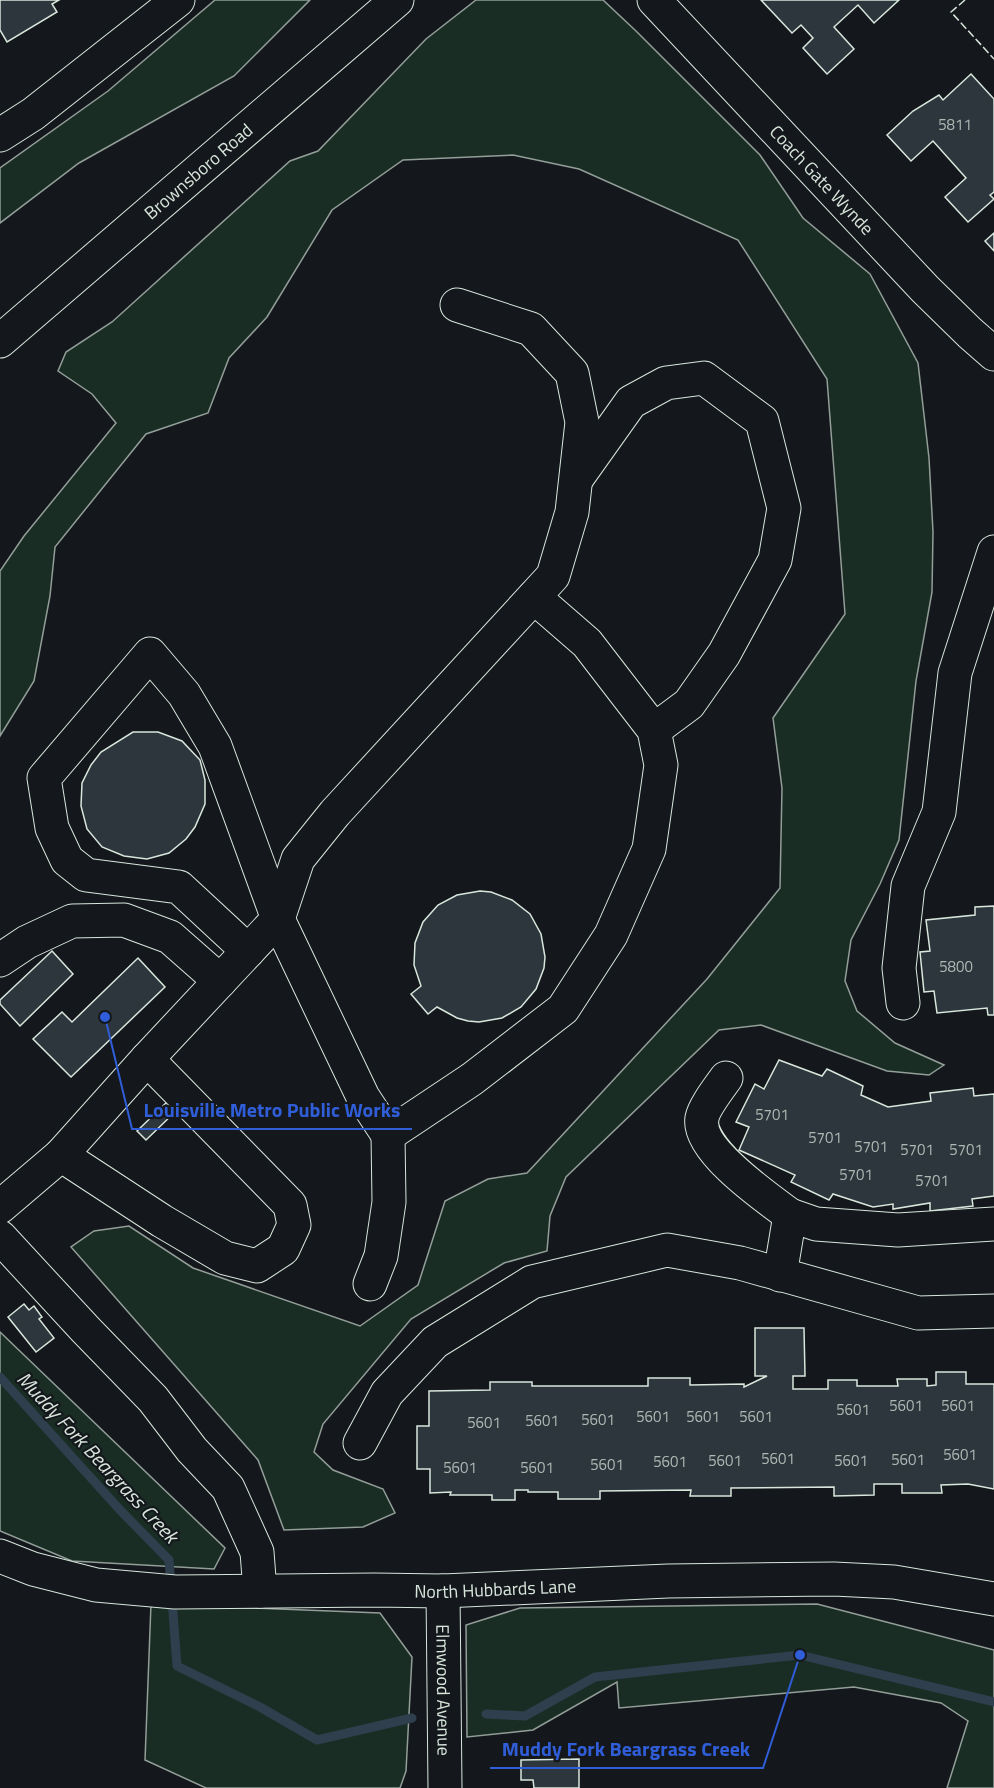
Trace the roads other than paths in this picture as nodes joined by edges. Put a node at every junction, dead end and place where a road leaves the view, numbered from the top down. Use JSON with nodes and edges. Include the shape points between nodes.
{"nodes":[{"id":1,"x":178,"y":0,"type":"edge"},
{"id":2,"x":397,"y":0,"type":"edge"},
{"id":3,"x":654,"y":0,"type":"edge"},
{"id":4,"x":0,"y":135,"type":"edge"},
{"id":5,"x":457,"y":305,"type":"dead end"},
{"id":6,"x":0,"y":341,"type":"edge"},
{"id":7,"x":994,"y":354,"type":"edge"},
{"id":8,"x":576,"y":479,"type":"junction"},
{"id":9,"x":994,"y":552,"type":"edge"},
{"id":10,"x":534,"y":597,"type":"junction"},
{"id":11,"x":654,"y":730,"type":"junction"},
{"id":12,"x":278,"y":919,"type":"junction"},
{"id":13,"x":248,"y":951,"type":"junction"},
{"id":14,"x":0,"y":960,"type":"edge"},
{"id":15,"x":220,"y":981,"type":"junction"},
{"id":16,"x":903,"y":1003,"type":"dead end"},
{"id":17,"x":147,"y":1059,"type":"junction"},
{"id":18,"x":726,"y":1078,"type":"dead end"},
{"id":19,"x":388,"y":1135,"type":"junction"},
{"id":20,"x":61,"y":1155,"type":"junction"},
{"id":21,"x":0,"y":1207,"type":"edge"},
{"id":22,"x":790,"y":1215,"type":"junction"},
{"id":23,"x":994,"y":1224,"type":"edge"},
{"id":24,"x":0,"y":1237,"type":"edge"},
{"id":25,"x":780,"y":1275,"type":"junction"},
{"id":26,"x":370,"y":1284,"type":"dead end"},
{"id":27,"x":994,"y":1311,"type":"edge"},
{"id":28,"x":360,"y":1443,"type":"dead end"},
{"id":29,"x":0,"y":1556,"type":"edge"},
{"id":30,"x":260,"y":1591,"type":"junction"},
{"id":31,"x":443,"y":1591,"type":"junction"},
{"id":32,"x":994,"y":1599,"type":"edge"},
{"id":33,"x":445,"y":1788,"type":"edge"}],
"edges":[{"from":1,"to":4,"type":"street","via":[[33,114]]},
{"from":2,"to":6,"type":"street","name":"Brownsboro Road"},
{"from":3,"to":7,"type":"street","name":"Coach Gate Wynde","via":[[925,289]]},
{"from":5,"to":8,"type":"street","via":[[531,329],[572,373],[582,422]]},
{"from":8,"to":10,"type":"street","via":[[572,512],[553,576]]},
{"from":8,"to":11,"type":"street","via":[[631,402],[666,383],[704,378],[762,422],[784,507],[775,560],[724,654],[688,704]]},
{"from":9,"to":16,"type":"street","via":[[955,673],[939,812],[908,886],[899,968]]},
{"from":10,"to":11,"type":"street","via":[[587,644]]},
{"from":10,"to":12,"type":"street","via":[[335,813],[298,859]]},
{"from":11,"to":19,"type":"street","via":[[661,765],[649,849],[611,935],[563,1009],[472,1079]]},
{"from":12,"to":13,"type":"street"},
{"from":12,"to":13,"type":"street","via":[[215,746],[184,694],[150,654],[44,778],[52,828],[67,860],[86,874],[179,887]]},
{"from":12,"to":19,"type":"street","via":[[363,1097]]},
{"from":13,"to":15,"type":"street"},
{"from":14,"to":15,"type":"street","via":[[72,921],[124,920],[170,937]]},
{"from":15,"to":17,"type":"street"},
{"from":17,"to":20,"type":"street"},
{"from":17,"to":20,"type":"street","via":[[290,1205],[294,1225],[283,1249],[257,1266],[225,1258]]},
{"from":18,"to":22,"type":"street","via":[[702,1116],[702,1127],[735,1174]]},
{"from":19,"to":26,"type":"street","via":[[389,1202],[381,1256]]},
{"from":20,"to":21,"type":"street"},
{"from":22,"to":23,"type":"street","via":[[816,1224],[898,1230]]},
{"from":22,"to":25,"type":"street"},
{"from":24,"to":30,"type":"street","via":[[153,1399],[192,1450],[228,1488],[257,1552]]},
{"from":25,"to":27,"type":"street","via":[[918,1313]]},
{"from":25,"to":28,"type":"street","via":[[740,1263],[667,1250],[532,1282],[435,1342],[387,1393]]},
{"from":29,"to":30,"type":"street","name":"North Hubbards Lane","via":[[96,1585],[194,1592]]},
{"from":30,"to":31,"type":"street","name":"North Hubbards Lane"},
{"from":31,"to":32,"type":"street","name":"North Hubbards Lane","via":[[668,1581],[834,1579],[894,1582]]},
{"from":31,"to":33,"type":"street","name":"Elmwood Avenue"}]}
